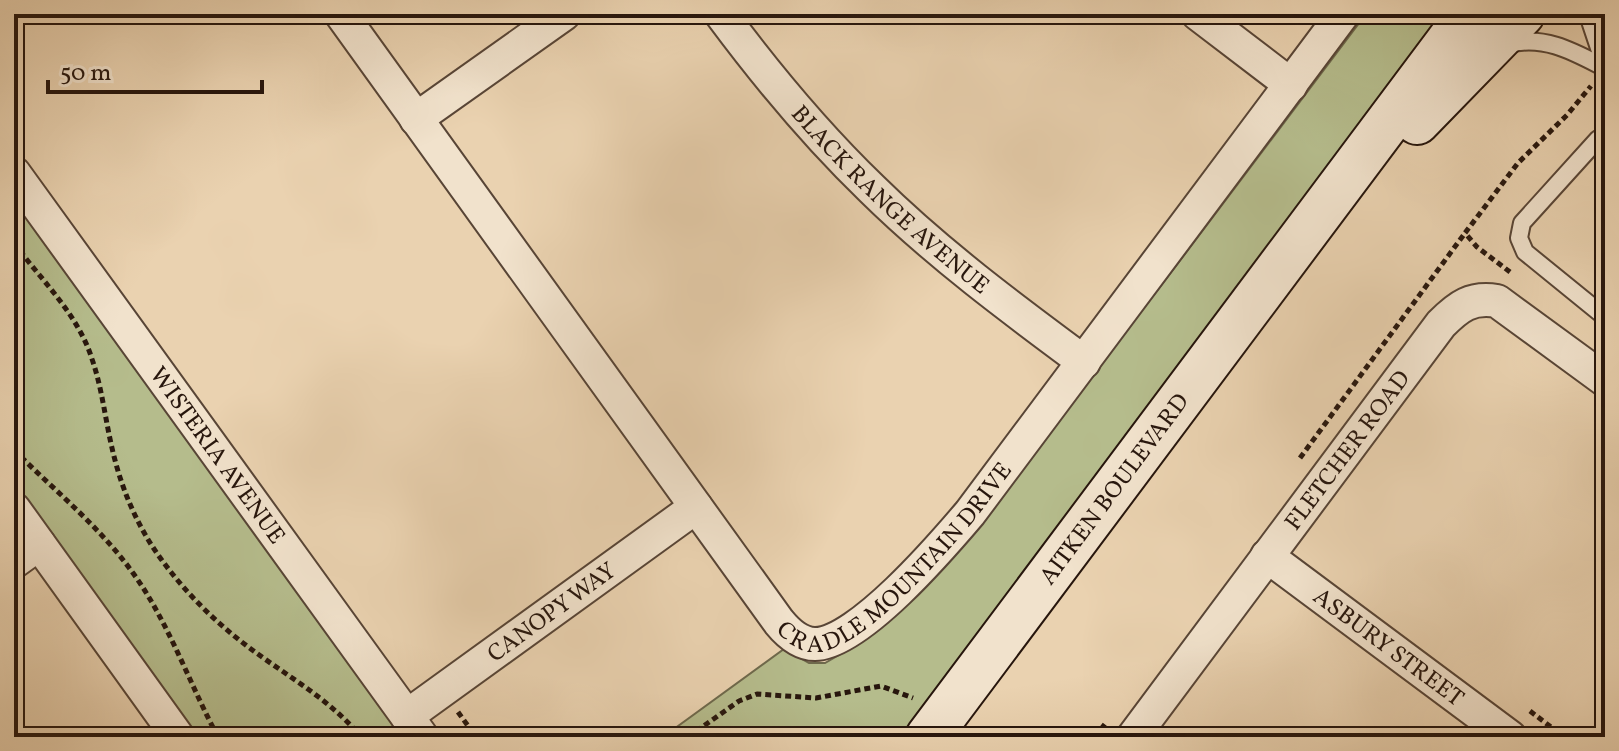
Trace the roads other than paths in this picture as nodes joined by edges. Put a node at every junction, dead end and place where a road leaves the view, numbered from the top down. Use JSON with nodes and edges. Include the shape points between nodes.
{"nodes":[{"id":1,"x":341,"y":14,"type":"edge"},
{"id":2,"x":564,"y":14,"type":"edge"},
{"id":3,"x":721,"y":14,"type":"edge"},
{"id":4,"x":1198,"y":14,"type":"edge"},
{"id":5,"x":1343,"y":14,"type":"edge"},
{"id":6,"x":1522,"y":14,"type":"edge"},
{"id":7,"x":1590,"y":14,"type":"edge"},
{"id":8,"x":1478,"y":32,"type":"edge"},
{"id":9,"x":1605,"y":67,"type":"edge"},
{"id":10,"x":1291,"y":85,"type":"junction"},
{"id":11,"x":416,"y":119,"type":"junction"},
{"id":12,"x":1603,"y":138,"type":"edge"},
{"id":13,"x":14,"y":173,"type":"edge"},
{"id":14,"x":1605,"y":317,"type":"edge"},
{"id":15,"x":1084,"y":362,"type":"junction"},
{"id":16,"x":1605,"y":380,"type":"edge"},
{"id":17,"x":696,"y":507,"type":"junction"},
{"id":18,"x":14,"y":509,"type":"edge"},
{"id":19,"x":27,"y":553,"type":"edge"},
{"id":20,"x":1267,"y":556,"type":"junction"},
{"id":21,"x":923,"y":719,"type":"edge"},
{"id":22,"x":414,"y":726,"type":"edge"},
{"id":23,"x":178,"y":737,"type":"edge"},
{"id":24,"x":1133,"y":737,"type":"edge"},
{"id":25,"x":1510,"y":737,"type":"edge"}],
"edges":[{"from":1,"to":11,"type":"street","name":"CRADLE MOUNTAIN DRIVE"},
{"from":2,"to":11,"type":"street"},
{"from":3,"to":15,"type":"street","name":"BLACK RANGE AVENUE","via":[[769,77],[872,190],[971,277]]},
{"from":4,"to":10,"type":"street"},
{"from":5,"to":10,"type":"street","name":"CRADLE MOUNTAIN DRIVE"},
{"from":6,"to":8,"type":"main road","name":"AITKEN BOULEVARD"},
{"from":7,"to":9,"type":"lane"},
{"from":8,"to":9,"type":"lane","via":[[1543,41]]},
{"from":8,"to":21,"type":"main road","name":"AITKEN BOULEVARD","via":[[1301,240]]},
{"from":10,"to":15,"type":"street","name":"CRADLE MOUNTAIN DRIVE"},
{"from":11,"to":17,"type":"street","name":"CRADLE MOUNTAIN DRIVE"},
{"from":12,"to":14,"type":"lane","via":[[1522,223],[1519,238],[1525,252]]},
{"from":13,"to":22,"type":"street","name":"WISTERIA AVENUE"},
{"from":15,"to":17,"type":"street","name":"CRADLE MOUNTAIN DRIVE","via":[[948,539],[898,590],[836,640],[806,643],[787,632]]},
{"from":16,"to":20,"type":"street","name":"FLETCHER ROAD","via":[[1497,301],[1468,301],[1441,324]]},
{"from":17,"to":22,"type":"street","name":"CANOPY WAY"},
{"from":18,"to":19,"type":"street"},
{"from":19,"to":23,"type":"street"},
{"from":20,"to":24,"type":"street","name":"FLETCHER ROAD"},
{"from":20,"to":25,"type":"street","name":"ASBURY STREET"}]}
